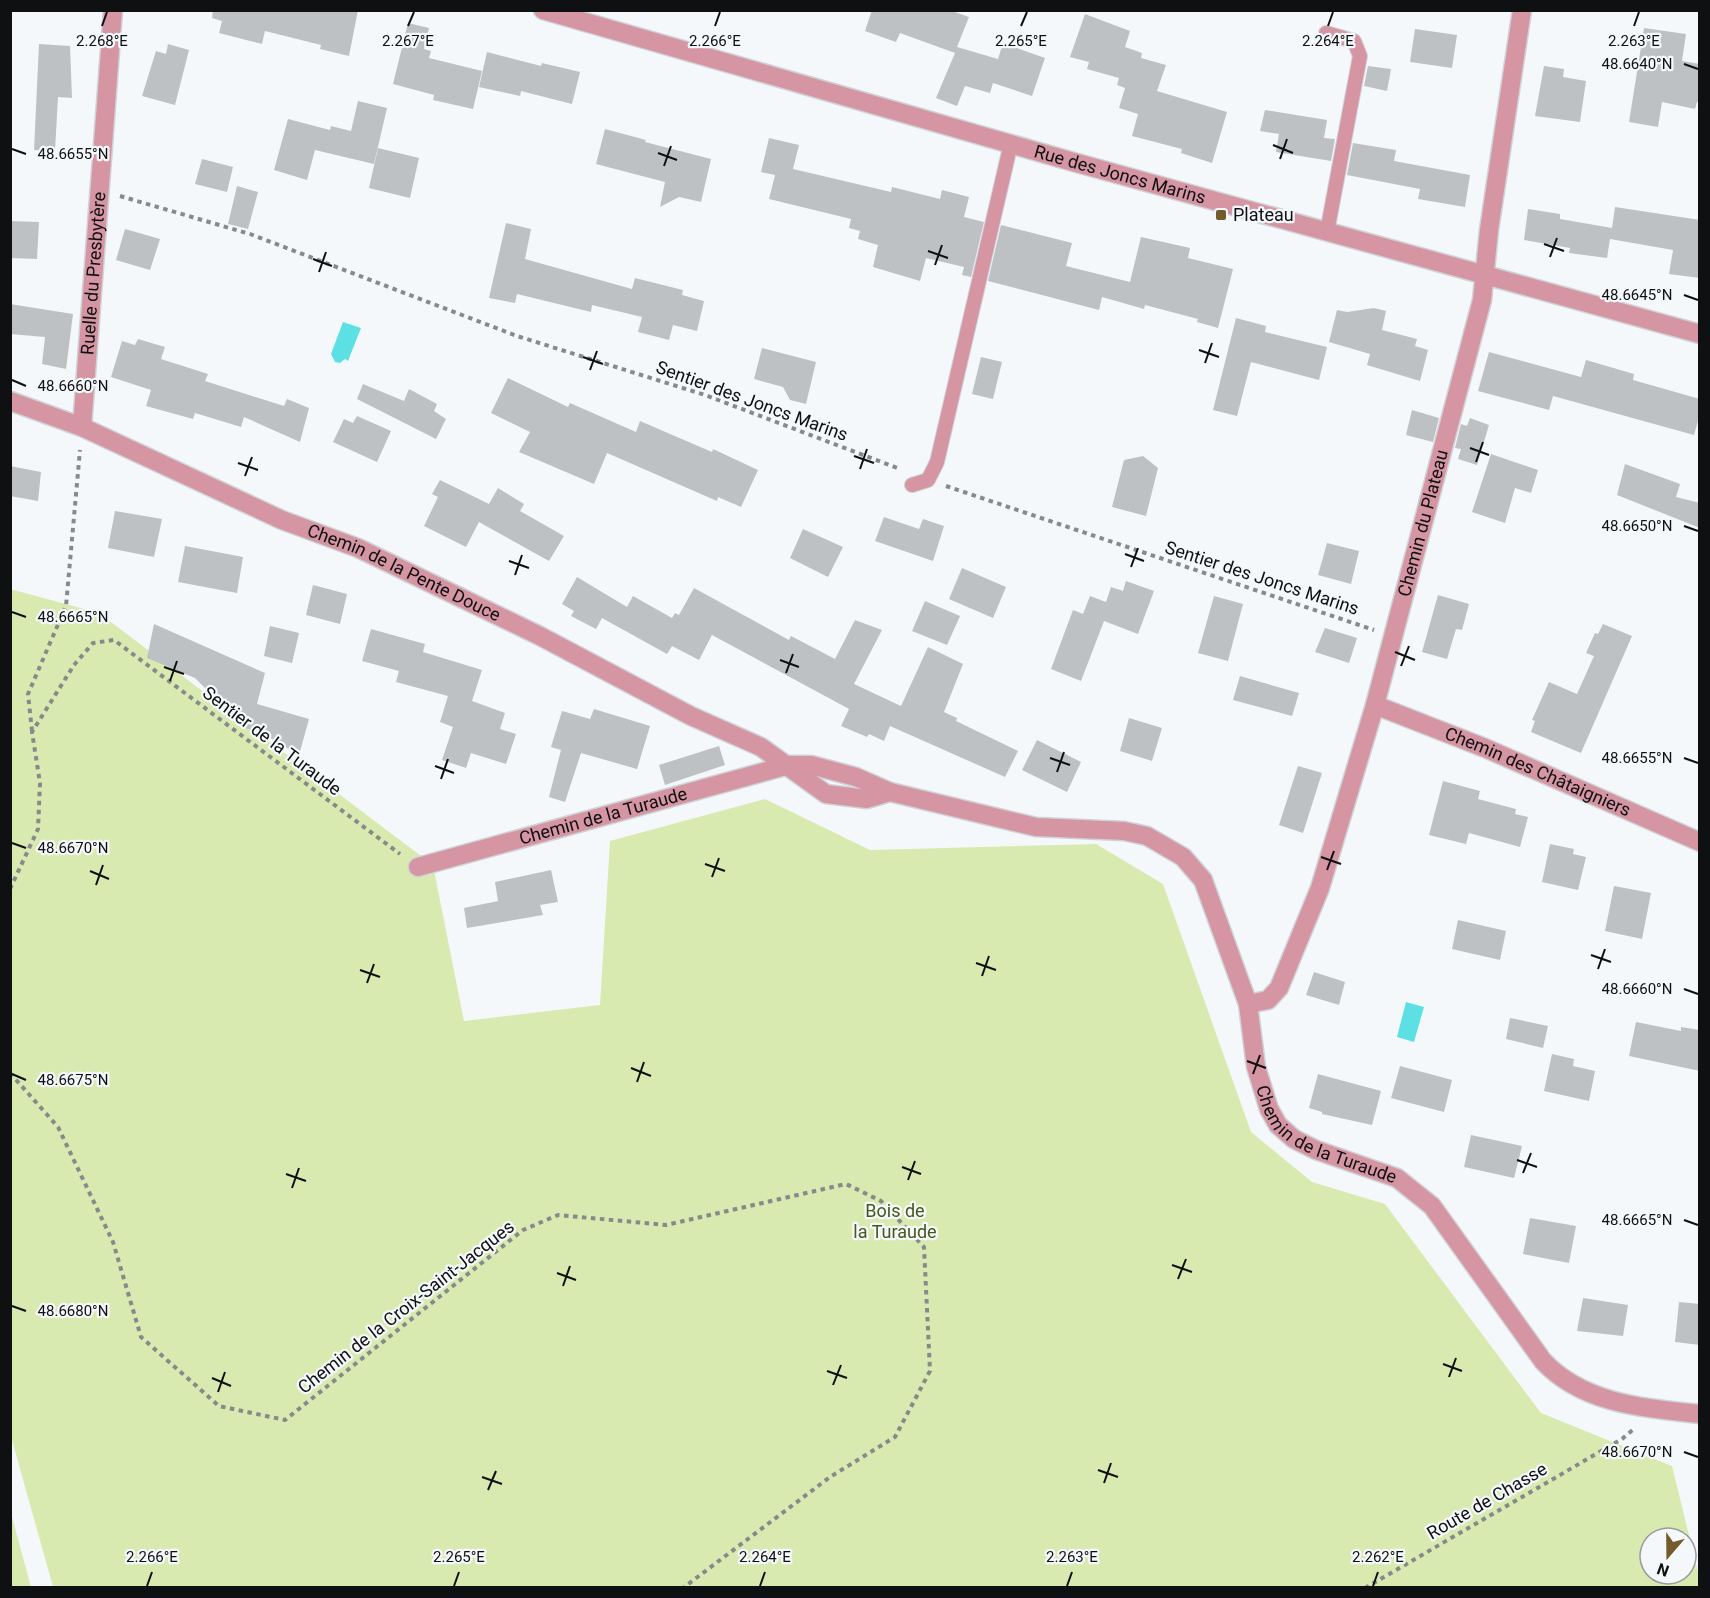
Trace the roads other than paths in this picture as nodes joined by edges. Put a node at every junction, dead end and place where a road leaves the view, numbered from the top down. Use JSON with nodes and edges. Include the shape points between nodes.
{"nodes":[{"id":1,"x":113,"y":10,"type":"edge"},
{"id":2,"x":543,"y":10,"type":"edge"},
{"id":3,"x":1522,"y":10,"type":"edge"},
{"id":4,"x":1326,"y":33,"type":"dead end"},
{"id":5,"x":1011,"y":143,"type":"junction"},
{"id":6,"x":1327,"y":232,"type":"junction"},
{"id":7,"x":1486,"y":275,"type":"junction"},
{"id":8,"x":1700,"y":334,"type":"edge"},
{"id":9,"x":10,"y":401,"type":"edge"},
{"id":10,"x":82,"y":427,"type":"junction"},
{"id":11,"x":912,"y":485,"type":"dead end"},
{"id":12,"x":1375,"y":705,"type":"junction"},
{"id":13,"x":789,"y":765,"type":"junction"},
{"id":14,"x":1700,"y":842,"type":"edge"},
{"id":15,"x":418,"y":867,"type":"road end"},
{"id":16,"x":1248,"y":1004,"type":"junction"},
{"id":17,"x":1700,"y":1414,"type":"edge"}],
"edges":[{"from":1,"to":10,"type":"street","name":"Ruelle du Presbytère"},
{"from":2,"to":5,"type":"street","name":"Rue des Joncs Marins"},
{"from":3,"to":7,"type":"street","name":"Chemin du Plateau"},
{"from":4,"to":6,"type":"lane","via":[[1354,40],[1360,56]]},
{"from":5,"to":6,"type":"street","name":"Rue des Joncs Marins"},
{"from":5,"to":11,"type":"lane","via":[[937,462],[928,480]]},
{"from":6,"to":7,"type":"street","name":"Rue des Joncs Marins"},
{"from":7,"to":8,"type":"street","name":"Rue des Joncs Marins"},
{"from":7,"to":12,"type":"street","name":"Chemin du Plateau"},
{"from":9,"to":10,"type":"street","name":"Chemin de la Pente Douce"},
{"from":10,"to":13,"type":"street","name":"Chemin de la Pente Douce","via":[[282,520],[379,559],[540,636],[691,716],[761,747]]},
{"from":12,"to":14,"type":"street","name":"Chemin des Châtaigniers","via":[[1485,748]]},
{"from":12,"to":16,"type":"street","name":"Chemin du Plateau","via":[[1320,888],[1279,988],[1268,1000]]},
{"from":13,"to":15,"type":"street","name":"Chemin de la Turaude"},
{"from":13,"to":16,"type":"street","name":"Chemin de la Turaude","via":[[811,765],[856,777],[890,792],[1036,827],[1124,831],[1162,843],[1183,857],[1203,880]]},
{"from":16,"to":17,"type":"street","name":"Chemin de la Turaude","via":[[1256,1067],[1278,1125],[1316,1150],[1397,1178],[1432,1206],[1556,1376],[1602,1400]]}]}
